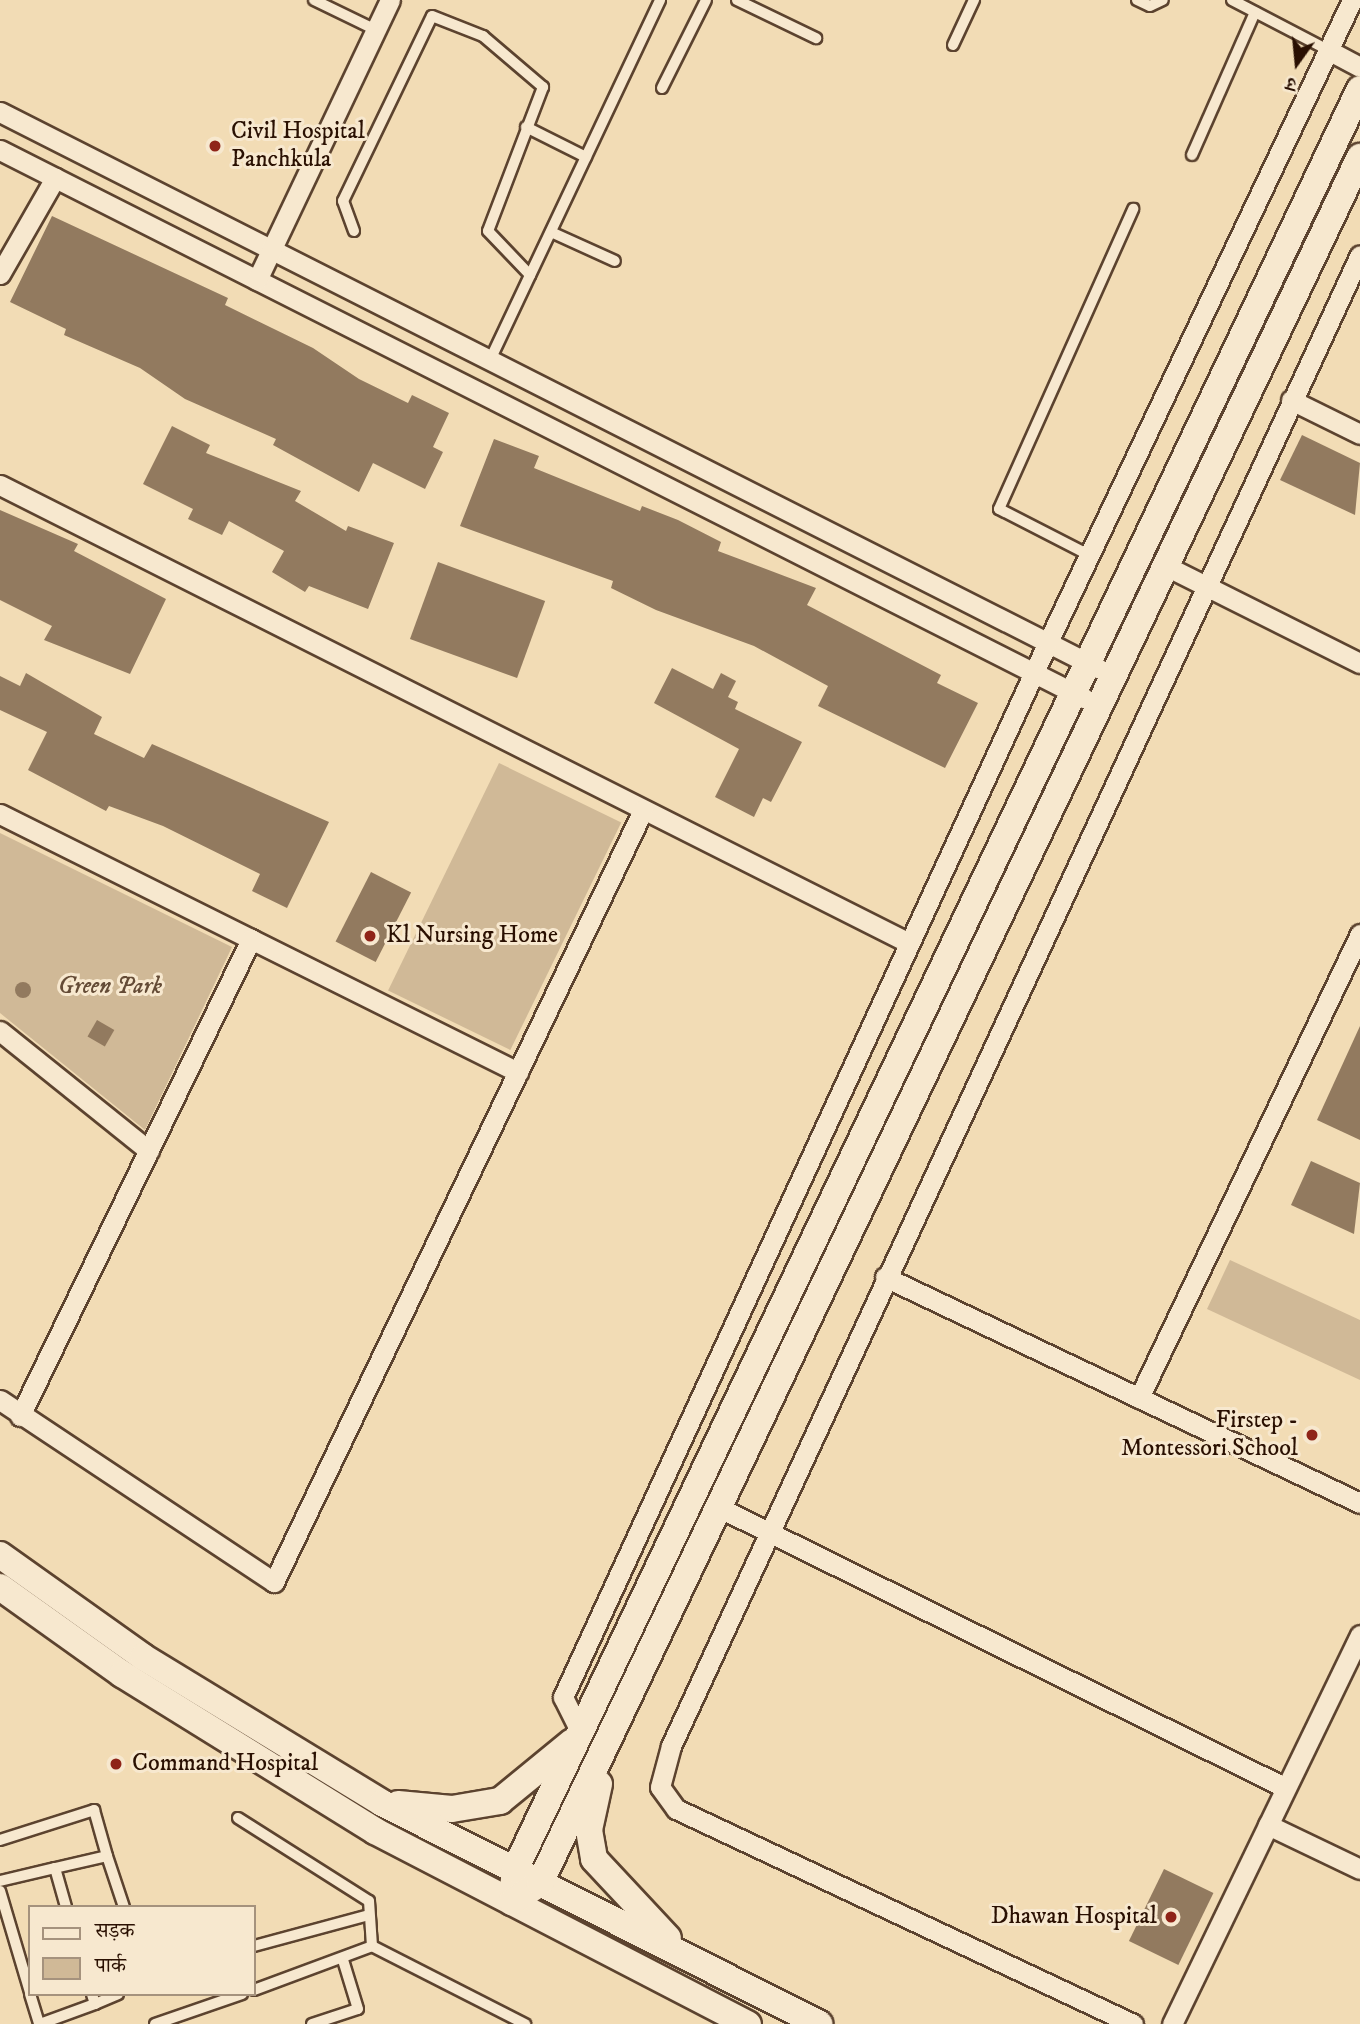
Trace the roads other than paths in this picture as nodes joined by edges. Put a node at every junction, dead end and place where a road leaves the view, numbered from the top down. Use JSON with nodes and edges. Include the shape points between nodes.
{"nodes":[{"id":1,"x":314,"y":0,"type":"edge"},
{"id":2,"x":390,"y":0,"type":"edge"},
{"id":3,"x":660,"y":0,"type":"edge"},
{"id":4,"x":706,"y":0,"type":"edge"},
{"id":5,"x":737,"y":0,"type":"edge"},
{"id":6,"x":975,"y":0,"type":"edge"},
{"id":7,"x":1137,"y":0,"type":"edge"},
{"id":8,"x":1163,"y":0,"type":"edge"},
{"id":9,"x":1232,"y":0,"type":"edge"},
{"id":10,"x":1352,"y":0,"type":"edge"},
{"id":11,"x":1255,"y":12,"type":"junction"},
{"id":12,"x":376,"y":30,"type":"junction"},
{"id":13,"x":817,"y":38,"type":"dead end"},
{"id":14,"x":953,"y":45,"type":"dead end"},
{"id":15,"x":1328,"y":50,"type":"junction"},
{"id":16,"x":1360,"y":67,"type":"edge"},
{"id":17,"x":662,"y":88,"type":"dead end"},
{"id":18,"x":1360,"y":89,"type":"edge"},
{"id":19,"x":0,"y":111,"type":"edge"},
{"id":20,"x":526,"y":127,"type":"junction"},
{"id":21,"x":0,"y":150,"type":"edge"},
{"id":22,"x":1192,"y":155,"type":"dead end"},
{"id":23,"x":586,"y":157,"type":"junction"},
{"id":24,"x":1360,"y":157,"type":"edge"},
{"id":25,"x":55,"y":178,"type":"junction"},
{"id":26,"x":1133,"y":209,"type":"dead end"},
{"id":27,"x":354,"y":231,"type":"dead end"},
{"id":28,"x":551,"y":232,"type":"junction"},
{"id":29,"x":272,"y":249,"type":"junction"},
{"id":30,"x":1360,"y":255,"type":"edge"},
{"id":31,"x":615,"y":261,"type":"dead end"},
{"id":32,"x":0,"y":274,"type":"edge"},
{"id":33,"x":530,"y":275,"type":"junction"},
{"id":34,"x":257,"y":280,"type":"junction"},
{"id":35,"x":491,"y":360,"type":"junction"},
{"id":36,"x":1291,"y":400,"type":"junction"},
{"id":37,"x":1360,"y":434,"type":"edge"},
{"id":38,"x":0,"y":485,"type":"edge"},
{"id":39,"x":1147,"y":537,"type":"junction"},
{"id":40,"x":1089,"y":555,"type":"junction"},
{"id":41,"x":1166,"y":566,"type":"junction"},
{"id":42,"x":1133,"y":567,"type":"junction"},
{"id":43,"x":1202,"y":584,"type":"junction"},
{"id":44,"x":1048,"y":642,"type":"junction"},
{"id":45,"x":1088,"y":662,"type":"junction"},
{"id":46,"x":1360,"y":663,"type":"edge"},
{"id":47,"x":1034,"y":673,"type":"junction"},
{"id":48,"x":1114,"y":676,"type":"junction"},
{"id":49,"x":1073,"y":693,"type":"junction"},
{"id":50,"x":1100,"y":706,"type":"junction"},
{"id":51,"x":643,"y":810,"type":"junction"},
{"id":52,"x":0,"y":814,"type":"edge"},
{"id":53,"x":1360,"y":934,"type":"edge"},
{"id":54,"x":251,"y":939,"type":"junction"},
{"id":55,"x":909,"y":943,"type":"junction"},
{"id":56,"x":0,"y":1031,"type":"edge"},
{"id":57,"x":518,"y":1072,"type":"junction"},
{"id":58,"x":149,"y":1151,"type":"junction"},
{"id":59,"x":885,"y":1276,"type":"junction"},
{"id":60,"x":1139,"y":1398,"type":"junction"},
{"id":61,"x":0,"y":1401,"type":"edge"},
{"id":62,"x":20,"y":1416,"type":"junction"},
{"id":63,"x":1360,"y":1503,"type":"edge"},
{"id":64,"x":720,"y":1508,"type":"junction"},
{"id":65,"x":768,"y":1532,"type":"junction"},
{"id":66,"x":0,"y":1555,"type":"edge"},
{"id":67,"x":0,"y":1587,"type":"edge"},
{"id":68,"x":1360,"y":1636,"type":"edge"},
{"id":69,"x":581,"y":1733,"type":"junction"},
{"id":70,"x":607,"y":1744,"type":"junction"},
{"id":71,"x":1286,"y":1787,"type":"junction"},
{"id":72,"x":382,"y":1802,"type":"junction"},
{"id":73,"x":238,"y":1818,"type":"dead end"},
{"id":74,"x":1268,"y":1825,"type":"junction"},
{"id":75,"x":0,"y":1840,"type":"edge"},
{"id":76,"x":107,"y":1856,"type":"junction"},
{"id":77,"x":55,"y":1868,"type":"junction"},
{"id":78,"x":1360,"y":1869,"type":"edge"},
{"id":79,"x":515,"y":1870,"type":"junction"},
{"id":80,"x":0,"y":1881,"type":"edge"},
{"id":81,"x":540,"y":1883,"type":"junction"},
{"id":82,"x":0,"y":1891,"type":"edge"},
{"id":83,"x":512,"y":1902,"type":"junction"},
{"id":84,"x":65,"y":1905,"type":"edge"},
{"id":85,"x":123,"y":1905,"type":"edge"},
{"id":86,"x":369,"y":1914,"type":"junction"},
{"id":87,"x":256,"y":1945,"type":"edge"},
{"id":88,"x":372,"y":1946,"type":"junction"},
{"id":89,"x":689,"y":1958,"type":"junction"},
{"id":90,"x":343,"y":1960,"type":"junction"},
{"id":91,"x":28,"y":1986,"type":"edge"},
{"id":92,"x":256,"y":1989,"type":"edge"},
{"id":93,"x":31,"y":1996,"type":"edge"},
{"id":94,"x":236,"y":1996,"type":"edge"},
{"id":95,"x":94,"y":1999,"type":"edge"},
{"id":96,"x":40,"y":2024,"type":"edge"},
{"id":97,"x":155,"y":2024,"type":"edge"},
{"id":98,"x":312,"y":2024,"type":"edge"},
{"id":99,"x":525,"y":2024,"type":"edge"},
{"id":100,"x":748,"y":2024,"type":"edge"},
{"id":101,"x":818,"y":2024,"type":"edge"},
{"id":102,"x":1133,"y":2024,"type":"edge"},
{"id":103,"x":1172,"y":2024,"type":"edge"}],
"edges":[{"from":1,"to":12,"type":"lane"},
{"from":2,"to":12,"type":"street"},
{"from":3,"to":23,"type":"lane"},
{"from":4,"to":17,"type":"lane"},
{"from":5,"to":13,"type":"lane"},
{"from":6,"to":14,"type":"lane"},
{"from":7,"to":8,"type":"lane","via":[[1150,6]]},
{"from":9,"to":11,"type":"lane"},
{"from":10,"to":15,"type":"street"},
{"from":11,"to":15,"type":"lane"},
{"from":11,"to":22,"type":"lane"},
{"from":12,"to":29,"type":"street"},
{"from":15,"to":16,"type":"street"},
{"from":15,"to":40,"type":"street"},
{"from":18,"to":39,"type":"street"},
{"from":19,"to":29,"type":"street"},
{"from":20,"to":23,"type":"lane"},
{"from":20,"to":27,"type":"lane","via":[[543,87],[483,36],[432,16],[343,201]]},
{"from":20,"to":33,"type":"lane","via":[[488,231]]},
{"from":21,"to":25,"type":"street"},
{"from":23,"to":28,"type":"lane"},
{"from":24,"to":41,"type":"street"},
{"from":25,"to":32,"type":"street"},
{"from":25,"to":34,"type":"street"},
{"from":26,"to":40,"type":"lane","via":[[999,509]]},
{"from":28,"to":31,"type":"lane"},
{"from":28,"to":33,"type":"lane"},
{"from":29,"to":34,"type":"street"},
{"from":29,"to":35,"type":"street"},
{"from":30,"to":36,"type":"street"},
{"from":33,"to":35,"type":"lane"},
{"from":34,"to":47,"type":"street"},
{"from":35,"to":44,"type":"street"},
{"from":36,"to":37,"type":"street"},
{"from":36,"to":43,"type":"street"},
{"from":38,"to":51,"type":"street"},
{"from":39,"to":41,"type":"street"},
{"from":39,"to":42,"type":"street"},
{"from":40,"to":44,"type":"street"},
{"from":41,"to":42,"type":"street"},
{"from":41,"to":43,"type":"street"},
{"from":41,"to":48,"type":"street"},
{"from":42,"to":45,"type":"street"},
{"from":43,"to":46,"type":"street"},
{"from":43,"to":59,"type":"street"},
{"from":44,"to":45,"type":"street"},
{"from":44,"to":47,"type":"street"},
{"from":45,"to":48,"type":"street"},
{"from":45,"to":49,"type":"street"},
{"from":47,"to":49,"type":"street"},
{"from":47,"to":55,"type":"street"},
{"from":48,"to":50,"type":"street"},
{"from":49,"to":50,"type":"street"},
{"from":49,"to":69,"type":"street"},
{"from":50,"to":64,"type":"street"},
{"from":51,"to":55,"type":"street"},
{"from":51,"to":57,"type":"street"},
{"from":52,"to":54,"type":"street"},
{"from":53,"to":60,"type":"street"},
{"from":54,"to":57,"type":"street"},
{"from":54,"to":58,"type":"street"},
{"from":55,"to":69,"type":"street","via":[[563,1697]]},
{"from":56,"to":58,"type":"street"},
{"from":57,"to":62,"type":"street","via":[[274,1583]]},
{"from":58,"to":62,"type":"street"},
{"from":59,"to":60,"type":"street"},
{"from":59,"to":65,"type":"street"},
{"from":60,"to":63,"type":"street"},
{"from":61,"to":62,"type":"street"},
{"from":64,"to":65,"type":"street"},
{"from":64,"to":70,"type":"street"},
{"from":65,"to":71,"type":"street"},
{"from":65,"to":102,"type":"street","via":[[671,1746],[660,1787],[676,1809]]},
{"from":66,"to":72,"type":"street","via":[[143,1657]]},
{"from":67,"to":83,"type":"street","via":[[122,1674],[352,1817]]},
{"from":68,"to":71,"type":"street"},
{"from":69,"to":72,"type":"street","via":[[500,1801],[452,1810]]},
{"from":69,"to":79,"type":"street"},
{"from":70,"to":81,"type":"street"},
{"from":70,"to":89,"type":"street","via":[[589,1830],[594,1859]]},
{"from":71,"to":74,"type":"street"},
{"from":72,"to":79,"type":"street"},
{"from":73,"to":86,"type":"lane","via":[[369,1901]]},
{"from":74,"to":78,"type":"street"},
{"from":74,"to":103,"type":"street"},
{"from":75,"to":76,"type":"lane","via":[[94,1810]]},
{"from":76,"to":77,"type":"lane"},
{"from":76,"to":85,"type":"lane"},
{"from":77,"to":80,"type":"lane"},
{"from":77,"to":84,"type":"lane"},
{"from":79,"to":81,"type":"street"},
{"from":79,"to":83,"type":"street"},
{"from":81,"to":83,"type":"street"},
{"from":81,"to":89,"type":"street"},
{"from":82,"to":91,"type":"lane"},
{"from":83,"to":100,"type":"street"},
{"from":86,"to":87,"type":"lane"},
{"from":86,"to":88,"type":"lane"},
{"from":88,"to":90,"type":"lane"},
{"from":88,"to":99,"type":"lane"},
{"from":89,"to":101,"type":"street"},
{"from":90,"to":92,"type":"lane"},
{"from":90,"to":98,"type":"lane","via":[[358,2008]]},
{"from":93,"to":96,"type":"lane"},
{"from":94,"to":97,"type":"lane"},
{"from":95,"to":96,"type":"lane"}]}
